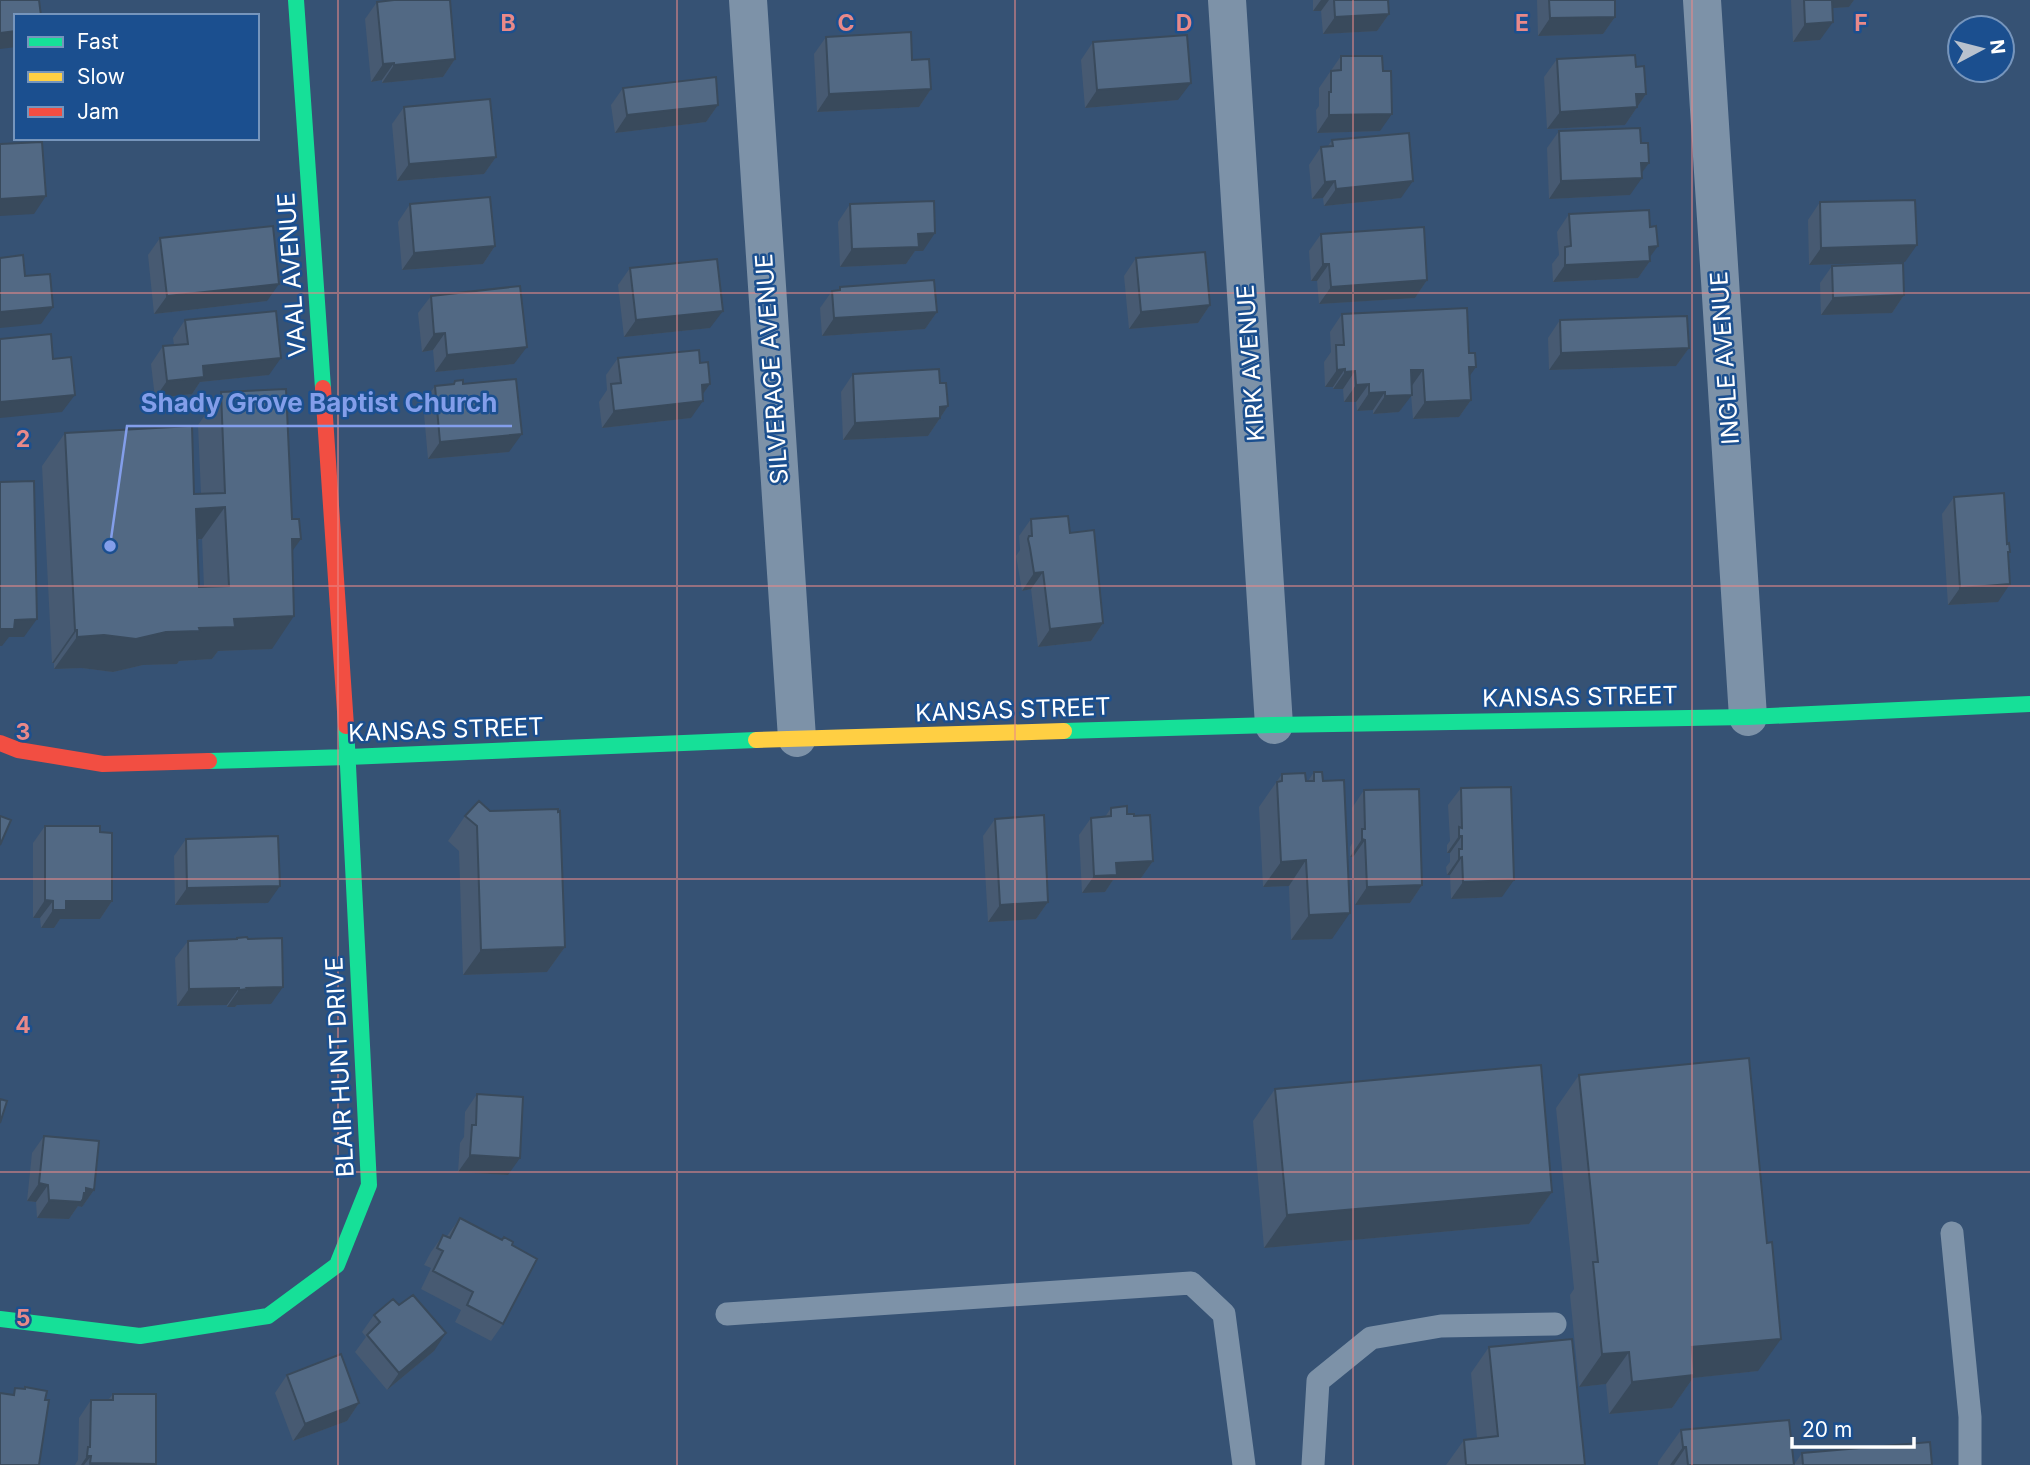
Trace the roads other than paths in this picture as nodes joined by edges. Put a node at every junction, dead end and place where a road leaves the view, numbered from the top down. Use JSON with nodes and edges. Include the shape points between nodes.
{"nodes":[{"id":1,"x":296,"y":0,"type":"edge"},
{"id":2,"x":748,"y":0,"type":"edge"},
{"id":3,"x":1227,"y":0,"type":"edge"},
{"id":4,"x":1702,"y":0,"type":"edge"},
{"id":5,"x":2030,"y":704,"type":"edge"},
{"id":6,"x":1748,"y":717,"type":"junction"},
{"id":7,"x":1274,"y":726,"type":"junction"},
{"id":8,"x":797,"y":738,"type":"junction"},
{"id":9,"x":0,"y":743,"type":"edge"},
{"id":10,"x":348,"y":757,"type":"junction"},
{"id":11,"x":1952,"y":1233,"type":"dead end"},
{"id":12,"x":727,"y":1314,"type":"dead end"},
{"id":13,"x":0,"y":1319,"type":"edge"},
{"id":14,"x":1555,"y":1324,"type":"dead end"},
{"id":15,"x":1244,"y":1465,"type":"edge"},
{"id":16,"x":1313,"y":1465,"type":"edge"},
{"id":17,"x":1970,"y":1465,"type":"edge"}],
"edges":[{"from":1,"to":10,"type":"street","name":"VAAL AVENUE"},
{"from":2,"to":8,"type":"street","name":"SILVERAGE AVENUE"},
{"from":3,"to":7,"type":"street","name":"KIRK AVENUE"},
{"from":4,"to":6,"type":"street","name":"INGLE AVENUE"},
{"from":5,"to":6,"type":"street","name":"KANSAS STREET"},
{"from":6,"to":7,"type":"street","name":"KANSAS STREET"},
{"from":7,"to":8,"type":"street","name":"KANSAS STREET"},
{"from":8,"to":10,"type":"street","name":"KANSAS STREET"},
{"from":9,"to":10,"type":"street","name":"KANSAS STREET","via":[[103,764]]},
{"from":10,"to":13,"type":"street","name":"BLAIR HUNT DRIVE","via":[[369,1185],[337,1265],[268,1316],[140,1336]]},
{"from":11,"to":17,"type":"lane","via":[[1970,1417]]},
{"from":12,"to":15,"type":"lane","via":[[1191,1283],[1224,1314]]},
{"from":14,"to":16,"type":"lane","via":[[1441,1326],[1371,1338],[1318,1381]]}]}
